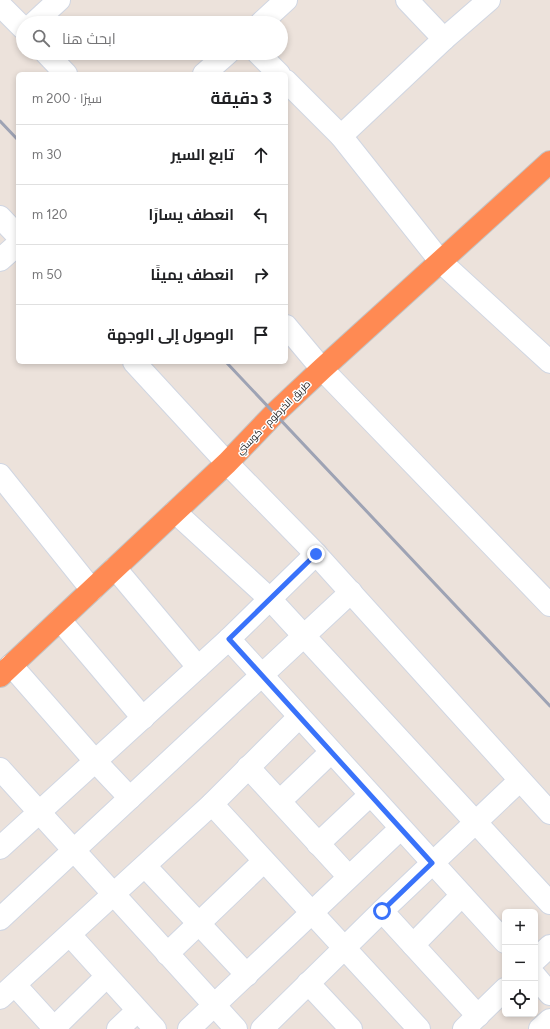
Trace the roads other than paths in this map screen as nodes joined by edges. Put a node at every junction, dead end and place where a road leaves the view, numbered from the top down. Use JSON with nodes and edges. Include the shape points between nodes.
{"nodes":[{"id":1,"x":59,"y":0,"type":"edge"},
{"id":2,"x":286,"y":0,"type":"edge"},
{"id":3,"x":407,"y":0,"type":"edge"},
{"id":4,"x":489,"y":0,"type":"edge"},
{"id":5,"x":0,"y":5,"type":"edge"},
{"id":6,"x":42,"y":16,"type":"edge"},
{"id":7,"x":269,"y":16,"type":"edge"},
{"id":8,"x":16,"y":21,"type":"edge"},
{"id":9,"x":444,"y":39,"type":"junction"},
{"id":10,"x":53,"y":60,"type":"edge"},
{"id":11,"x":220,"y":60,"type":"edge"},
{"id":12,"x":265,"y":60,"type":"edge"},
{"id":13,"x":64,"y":72,"type":"edge"},
{"id":14,"x":206,"y":72,"type":"edge"},
{"id":15,"x":277,"y":72,"type":"edge"},
{"id":16,"x":288,"y":83,"type":"edge"},
{"id":17,"x":341,"y":136,"type":"junction"},
{"id":18,"x":550,"y":162,"type":"edge"},
{"id":19,"x":0,"y":217,"type":"edge"},
{"id":20,"x":16,"y":234,"type":"edge"},
{"id":21,"x":16,"y":246,"type":"edge"},
{"id":22,"x":0,"y":260,"type":"edge"},
{"id":23,"x":441,"y":262,"type":"junction"},
{"id":24,"x":288,"y":328,"type":"edge"},
{"id":25,"x":550,"y":362,"type":"edge"},
{"id":26,"x":136,"y":364,"type":"edge"},
{"id":27,"x":322,"y":368,"type":"junction"},
{"id":28,"x":227,"y":463,"type":"junction"},
{"id":29,"x":0,"y":475,"type":"edge"},
{"id":30,"x":175,"y":512,"type":"junction"},
{"id":31,"x":316,"y":554,"type":"junction"},
{"id":32,"x":115,"y":568,"type":"junction"},
{"id":33,"x":92,"y":590,"type":"junction"},
{"id":34,"x":351,"y":592,"type":"junction"},
{"id":35,"x":270,"y":599,"type":"junction"},
{"id":36,"x":550,"y":605,"type":"edge"},
{"id":37,"x":60,"y":620,"type":"junction"},
{"id":38,"x":304,"y":637,"type":"junction"},
{"id":39,"x":229,"y":639,"type":"junction"},
{"id":40,"x":198,"y":667,"type":"junction"},
{"id":41,"x":6,"y":670,"type":"edge"},
{"id":42,"x":262,"y":676,"type":"junction"},
{"id":43,"x":299,"y":717,"type":"junction"},
{"id":44,"x":143,"y":718,"type":"junction"},
{"id":45,"x":331,"y":752,"type":"junction"},
{"id":46,"x":96,"y":762,"type":"junction"},
{"id":47,"x":248,"y":767,"type":"junction"},
{"id":48,"x":0,"y":769,"type":"edge"},
{"id":49,"x":520,"y":781,"type":"junction"},
{"id":50,"x":370,"y":795,"type":"junction"},
{"id":51,"x":130,"y":798,"type":"junction"},
{"id":52,"x":280,"y":801,"type":"junction"},
{"id":53,"x":212,"y":804,"type":"junction"},
{"id":54,"x":40,"y":813,"type":"junction"},
{"id":55,"x":550,"y":813,"type":"edge"},
{"id":56,"x":475,"y":823,"type":"junction"},
{"id":57,"x":400,"y":828,"type":"junction"},
{"id":58,"x":318,"y":844,"type":"junction"},
{"id":59,"x":0,"y":848,"type":"edge"},
{"id":60,"x":74,"y":850,"type":"junction"},
{"id":61,"x":264,"y":861,"type":"junction"},
{"id":62,"x":432,"y":863,"type":"junction"},
{"id":63,"x":145,"y":866,"type":"junction"},
{"id":64,"x":349,"y":877,"type":"junction"},
{"id":65,"x":114,"y":894,"type":"junction"},
{"id":66,"x":462,"y":895,"type":"junction"},
{"id":67,"x":550,"y":903,"type":"edge"},
{"id":68,"x":382,"y":911,"type":"junction"},
{"id":69,"x":311,"y":912,"type":"junction"},
{"id":70,"x":0,"y":919,"type":"edge"},
{"id":71,"x":198,"y":924,"type":"junction"},
{"id":72,"x":70,"y":935,"type":"junction"},
{"id":73,"x":502,"y":939,"type":"edge"},
{"id":74,"x":413,"y":945,"type":"junction"},
{"id":75,"x":550,"y":946,"type":"edge"},
{"id":76,"x":345,"y":949,"type":"junction"},
{"id":77,"x":167,"y":954,"type":"junction"},
{"id":78,"x":538,"y":957,"type":"edge"},
{"id":79,"x":247,"y":975,"type":"junction"},
{"id":80,"x":106,"y":977,"type":"junction"},
{"id":81,"x":538,"y":980,"type":"edge"},
{"id":82,"x":308,"y":983,"type":"junction"},
{"id":83,"x":7,"y":992,"type":"edge"},
{"id":84,"x":502,"y":993,"type":"edge"},
{"id":85,"x":550,"y":994,"type":"edge"},
{"id":86,"x":215,"y":1006,"type":"junction"},
{"id":87,"x":137,"y":1011,"type":"junction"},
{"id":88,"x":550,"y":1020,"type":"edge"},
{"id":89,"x":471,"y":1022,"type":"edge"},
{"id":90,"x":54,"y":1028,"type":"edge"},
{"id":91,"x":118,"y":1029,"type":"edge"},
{"id":92,"x":154,"y":1029,"type":"edge"},
{"id":93,"x":190,"y":1029,"type":"edge"},
{"id":94,"x":236,"y":1029,"type":"edge"},
{"id":95,"x":262,"y":1029,"type":"edge"},
{"id":96,"x":351,"y":1029,"type":"edge"},
{"id":97,"x":419,"y":1029,"type":"edge"},
{"id":98,"x":540,"y":1029,"type":"edge"}],
"edges":[{"from":1,"to":6,"type":"street"},
{"from":2,"to":7,"type":"street"},
{"from":3,"to":9,"type":"street"},
{"from":4,"to":9,"type":"street"},
{"from":5,"to":8,"type":"street"},
{"from":9,"to":17,"type":"street"},
{"from":10,"to":13,"type":"street"},
{"from":11,"to":14,"type":"street"},
{"from":12,"to":15,"type":"street"},
{"from":16,"to":17,"type":"street"},
{"from":17,"to":23,"type":"street"},
{"from":18,"to":23,"type":"highway","name":"طريق الخرطوم - كوستي"},
{"from":19,"to":20,"type":"street"},
{"from":21,"to":22,"type":"street"},
{"from":23,"to":25,"type":"street"},
{"from":23,"to":27,"type":"highway","name":"طريق الخرطوم - كوستي"},
{"from":24,"to":27,"type":"street"},
{"from":26,"to":28,"type":"street"},
{"from":27,"to":28,"type":"highway","name":"طريق الخرطوم - كوستي"},
{"from":27,"to":36,"type":"street"},
{"from":28,"to":30,"type":"highway","name":"طريق الخرطوم - كوستي"},
{"from":28,"to":31,"type":"street"},
{"from":29,"to":33,"type":"street"},
{"from":30,"to":32,"type":"highway","name":"طريق الخرطوم - كوستي"},
{"from":30,"to":35,"type":"street"},
{"from":31,"to":34,"type":"street"},
{"from":31,"to":35,"type":"street"},
{"from":32,"to":33,"type":"highway","name":"طريق الخرطوم - كوستي"},
{"from":32,"to":40,"type":"street"},
{"from":33,"to":37,"type":"highway","name":"طريق الخرطوم - كوستي"},
{"from":34,"to":38,"type":"street"},
{"from":34,"to":49,"type":"street"},
{"from":35,"to":38,"type":"street"},
{"from":35,"to":39,"type":"street"},
{"from":37,"to":41,"type":"highway","name":"طريق الخرطوم - كوستي"},
{"from":37,"to":44,"type":"street"},
{"from":38,"to":42,"type":"street"},
{"from":38,"to":56,"type":"street"},
{"from":39,"to":40,"type":"street"},
{"from":39,"to":42,"type":"street"},
{"from":40,"to":44,"type":"street"},
{"from":41,"to":46,"type":"street"},
{"from":42,"to":43,"type":"street"},
{"from":42,"to":51,"type":"street"},
{"from":43,"to":45,"type":"street"},
{"from":43,"to":47,"type":"street"},
{"from":44,"to":46,"type":"street"},
{"from":45,"to":50,"type":"street"},
{"from":45,"to":52,"type":"street"},
{"from":46,"to":51,"type":"street"},
{"from":46,"to":54,"type":"street"},
{"from":47,"to":52,"type":"street"},
{"from":47,"to":53,"type":"street"},
{"from":48,"to":54,"type":"street"},
{"from":49,"to":55,"type":"street"},
{"from":49,"to":56,"type":"street"},
{"from":50,"to":57,"type":"street"},
{"from":50,"to":58,"type":"street"},
{"from":51,"to":60,"type":"street"},
{"from":52,"to":58,"type":"street"},
{"from":53,"to":61,"type":"street"},
{"from":53,"to":63,"type":"street"},
{"from":54,"to":59,"type":"street"},
{"from":54,"to":60,"type":"street"},
{"from":56,"to":62,"type":"street"},
{"from":56,"to":67,"type":"street"},
{"from":57,"to":62,"type":"street"},
{"from":57,"to":64,"type":"street"},
{"from":58,"to":64,"type":"street"},
{"from":60,"to":65,"type":"street"},
{"from":60,"to":70,"type":"street"},
{"from":61,"to":69,"type":"street"},
{"from":61,"to":71,"type":"street"},
{"from":62,"to":66,"type":"street"},
{"from":62,"to":68,"type":"street"},
{"from":63,"to":65,"type":"street"},
{"from":63,"to":71,"type":"street"},
{"from":64,"to":69,"type":"street"},
{"from":65,"to":72,"type":"street"},
{"from":65,"to":77,"type":"street"},
{"from":66,"to":73,"type":"street"},
{"from":66,"to":74,"type":"street"},
{"from":68,"to":74,"type":"street"},
{"from":68,"to":76,"type":"street"},
{"from":69,"to":76,"type":"street"},
{"from":69,"to":79,"type":"street"},
{"from":71,"to":77,"type":"street"},
{"from":71,"to":79,"type":"street"},
{"from":72,"to":80,"type":"street"},
{"from":72,"to":83,"type":"street"},
{"from":74,"to":89,"type":"street"},
{"from":75,"to":78,"type":"street"},
{"from":76,"to":82,"type":"street"},
{"from":76,"to":97,"type":"street"},
{"from":77,"to":86,"type":"street"},
{"from":79,"to":86,"type":"street"},
{"from":80,"to":87,"type":"street"},
{"from":80,"to":90,"type":"street"},
{"from":81,"to":85,"type":"street"},
{"from":82,"to":95,"type":"street"},
{"from":82,"to":96,"type":"street"},
{"from":83,"to":90,"type":"street"},
{"from":84,"to":89,"type":"street"},
{"from":86,"to":93,"type":"street"},
{"from":86,"to":94,"type":"street"},
{"from":87,"to":91,"type":"street"},
{"from":87,"to":92,"type":"street"},
{"from":88,"to":98,"type":"street"}]}
